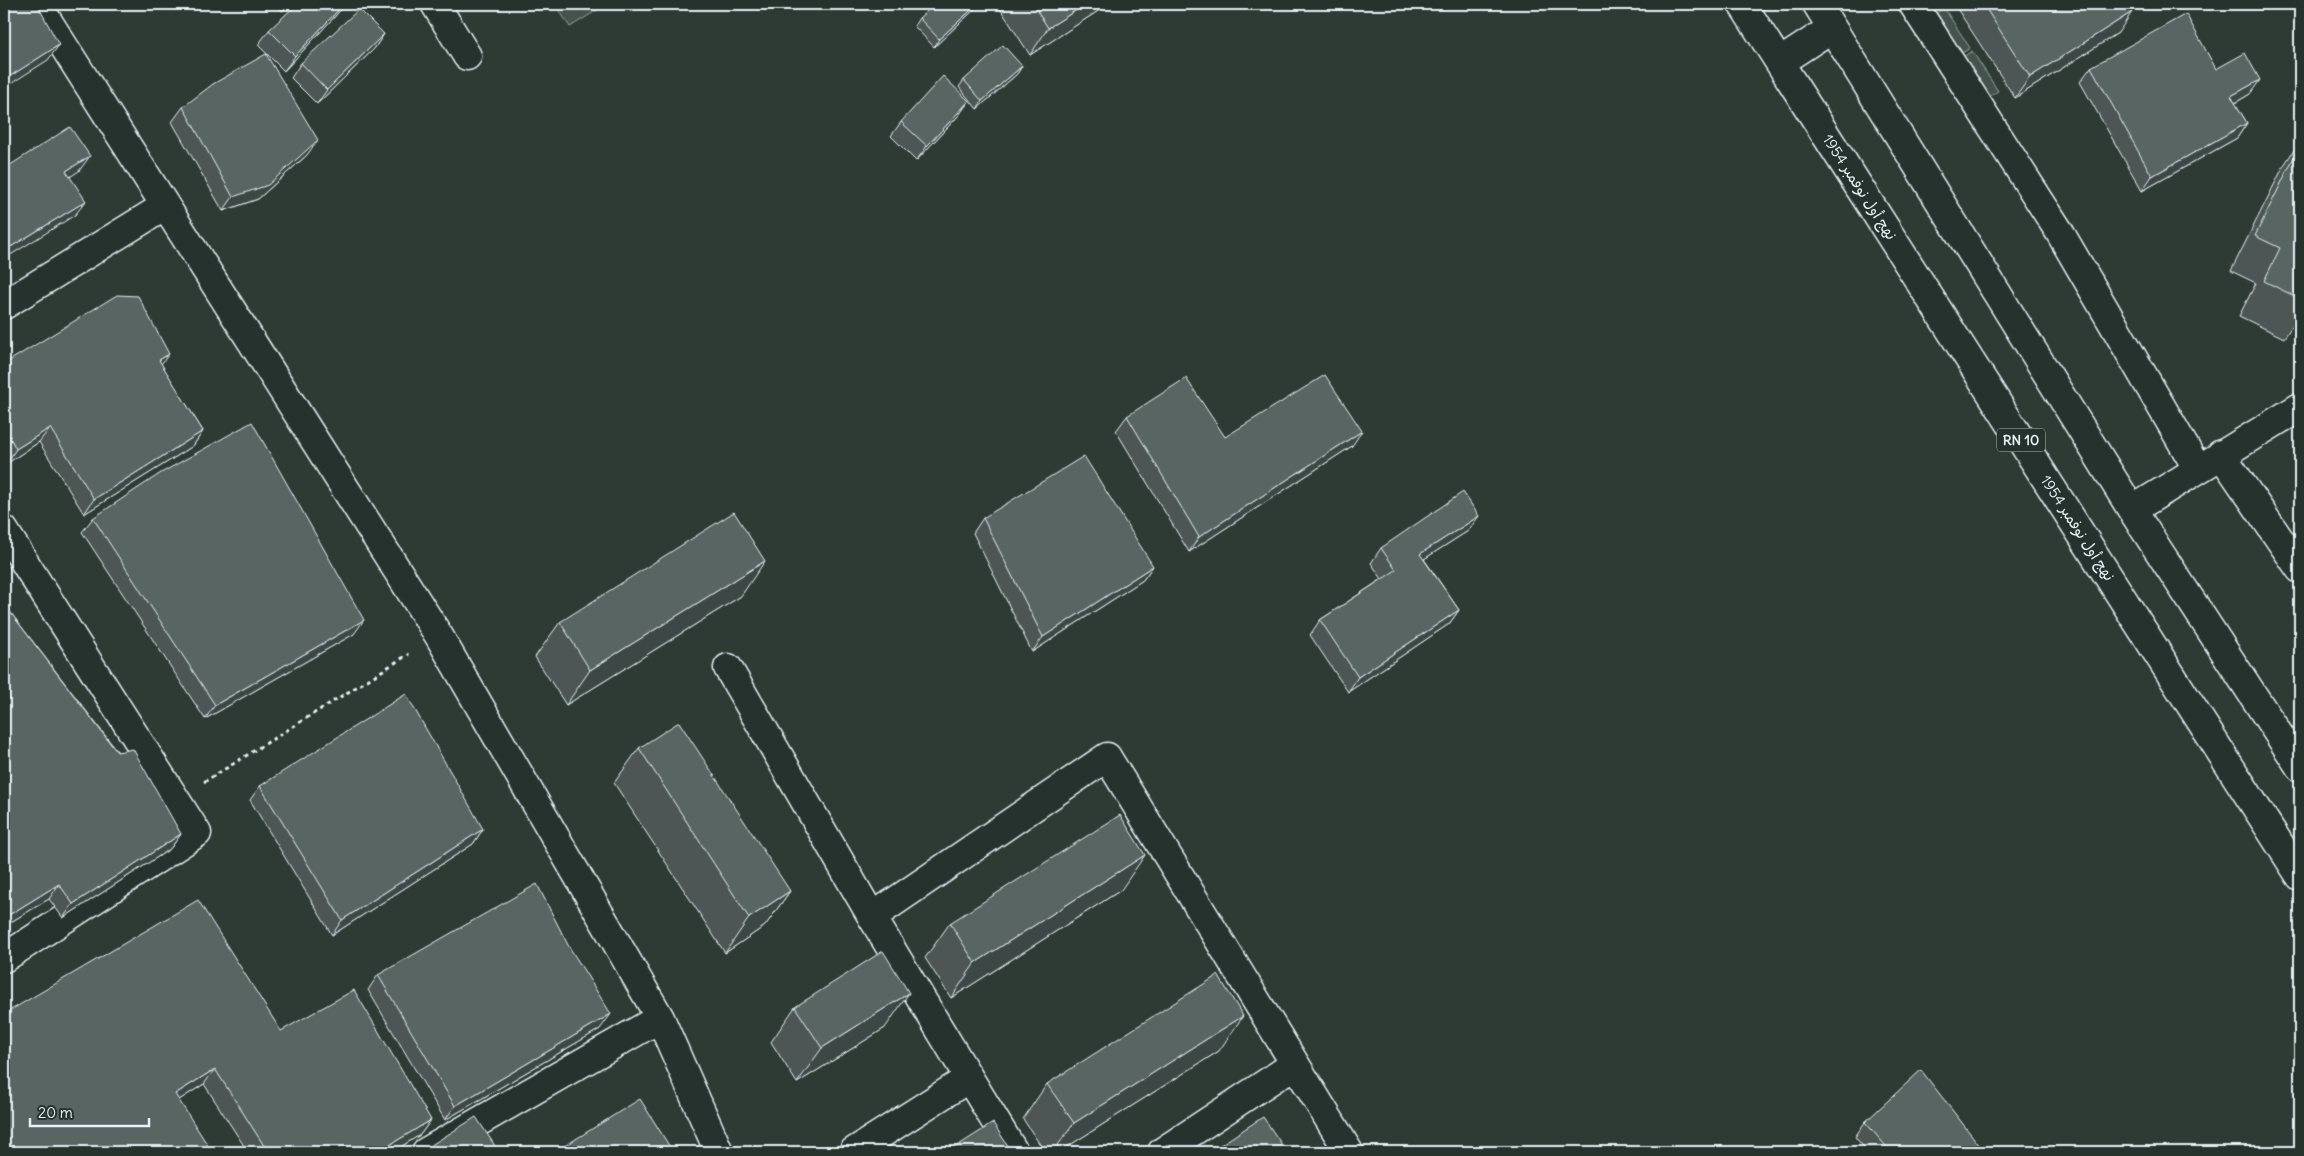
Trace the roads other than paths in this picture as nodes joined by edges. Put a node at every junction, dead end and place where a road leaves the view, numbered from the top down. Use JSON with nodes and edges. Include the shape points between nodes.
{"nodes":[{"id":1,"x":37,"y":4,"type":"edge"},
{"id":2,"x":435,"y":4,"type":"edge"},
{"id":3,"x":1742,"y":4,"type":"edge"},
{"id":4,"x":1817,"y":4,"type":"edge"},
{"id":5,"x":1913,"y":4,"type":"edge"},
{"id":6,"x":1832,"y":28,"type":"junction"},
{"id":7,"x":467,"y":56,"type":"dead end"},
{"id":8,"x":1780,"y":62,"type":"junction"},
{"id":9,"x":165,"y":206,"type":"junction"},
{"id":10,"x":4,"y":305,"type":"edge"},
{"id":11,"x":2300,"y":407,"type":"edge"},
{"id":12,"x":2221,"y":454,"type":"junction"},
{"id":13,"x":2197,"y":468,"type":"junction"},
{"id":14,"x":2132,"y":510,"type":"junction"},
{"id":15,"x":4,"y":530,"type":"edge"},
{"id":16,"x":2300,"y":569,"type":"edge"},
{"id":17,"x":728,"y":668,"type":"dead end"},
{"id":18,"x":2300,"y":767,"type":"edge"},
{"id":19,"x":2300,"y":876,"type":"edge"},
{"id":20,"x":872,"y":917,"type":"junction"},
{"id":21,"x":4,"y":958,"type":"edge"},
{"id":22,"x":660,"y":1018,"type":"junction"},
{"id":23,"x":1295,"y":1064,"type":"junction"},
{"id":24,"x":969,"y":1078,"type":"junction"},
{"id":25,"x":426,"y":1152,"type":"edge"},
{"id":26,"x":719,"y":1152,"type":"edge"},
{"id":27,"x":853,"y":1152,"type":"edge"},
{"id":28,"x":1014,"y":1152,"type":"edge"},
{"id":29,"x":1162,"y":1152,"type":"edge"},
{"id":30,"x":1349,"y":1152,"type":"edge"}],
"edges":[{"from":1,"to":9,"type":"main road"},
{"from":2,"to":7,"type":"main road"},
{"from":3,"to":8,"type":"main road","name":"نهج أول نوفمبر 1954","number":"RN 10"},
{"from":4,"to":6,"type":"main road"},
{"from":5,"to":13,"type":"main road","via":[[2059,231]]},
{"from":6,"to":8,"type":"main road"},
{"from":6,"to":14,"type":"main road"},
{"from":8,"to":19,"type":"main road","name":"نهج أول نوفمبر 1954","number":"RN 10"},
{"from":9,"to":10,"type":"main road"},
{"from":9,"to":22,"type":"main road","via":[[439,636]]},
{"from":11,"to":12,"type":"main road"},
{"from":12,"to":13,"type":"main road"},
{"from":12,"to":16,"type":"main road"},
{"from":13,"to":14,"type":"main road"},
{"from":14,"to":18,"type":"main road"},
{"from":15,"to":21,"type":"main road","via":[[197,833]]},
{"from":17,"to":20,"type":"main road"},
{"from":20,"to":23,"type":"main road","via":[[1107,758]]},
{"from":20,"to":24,"type":"main road"},
{"from":22,"to":25,"type":"main road"},
{"from":22,"to":26,"type":"main road"},
{"from":23,"to":29,"type":"main road"},
{"from":23,"to":30,"type":"main road"},
{"from":24,"to":27,"type":"main road"},
{"from":24,"to":28,"type":"main road"}]}
